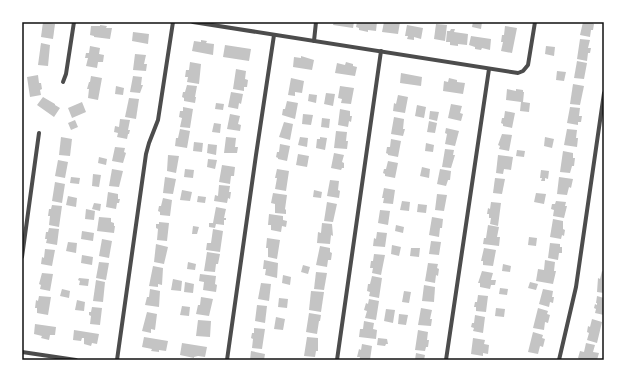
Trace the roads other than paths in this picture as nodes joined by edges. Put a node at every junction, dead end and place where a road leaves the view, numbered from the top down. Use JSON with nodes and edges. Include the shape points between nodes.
{"nodes":[{"id":1,"x":74,"y":22,"type":"edge"},
{"id":2,"x":173,"y":22,"type":"edge"},
{"id":3,"x":193,"y":22,"type":"edge"},
{"id":4,"x":316,"y":22,"type":"edge"},
{"id":5,"x":535,"y":22,"type":"edge"},
{"id":6,"x":274,"y":35,"type":"junction"},
{"id":7,"x":314,"y":41,"type":"junction"},
{"id":8,"x":381,"y":52,"type":"junction"},
{"id":9,"x":489,"y":69,"type":"junction"},
{"id":10,"x":63,"y":82,"type":"dead end"},
{"id":11,"x":604,"y":93,"type":"edge"},
{"id":12,"x":39,"y":133,"type":"dead end"},
{"id":13,"x":22,"y":257,"type":"edge"},
{"id":14,"x":22,"y":352,"type":"edge"},
{"id":15,"x":32,"y":353,"type":"junction"},
{"id":16,"x":30,"y":360,"type":"edge"},
{"id":17,"x":76,"y":360,"type":"edge"},
{"id":18,"x":117,"y":360,"type":"edge"},
{"id":19,"x":227,"y":360,"type":"edge"},
{"id":20,"x":337,"y":360,"type":"edge"},
{"id":21,"x":446,"y":360,"type":"edge"},
{"id":22,"x":559,"y":360,"type":"edge"}],
"edges":[{"from":1,"to":10,"type":"street"},
{"from":2,"to":18,"type":"street","via":[[158,120],[146,154]]},
{"from":3,"to":6,"type":"street"},
{"from":4,"to":7,"type":"street"},
{"from":5,"to":9,"type":"street","via":[[528,65],[523,71],[518,73]]},
{"from":6,"to":7,"type":"street"},
{"from":6,"to":19,"type":"street"},
{"from":7,"to":8,"type":"street"},
{"from":8,"to":9,"type":"street"},
{"from":8,"to":20,"type":"street"},
{"from":9,"to":21,"type":"street"},
{"from":11,"to":22,"type":"street","via":[[576,287]]},
{"from":12,"to":13,"type":"street"},
{"from":14,"to":15,"type":"street"},
{"from":15,"to":16,"type":"street"},
{"from":15,"to":17,"type":"street"}]}
